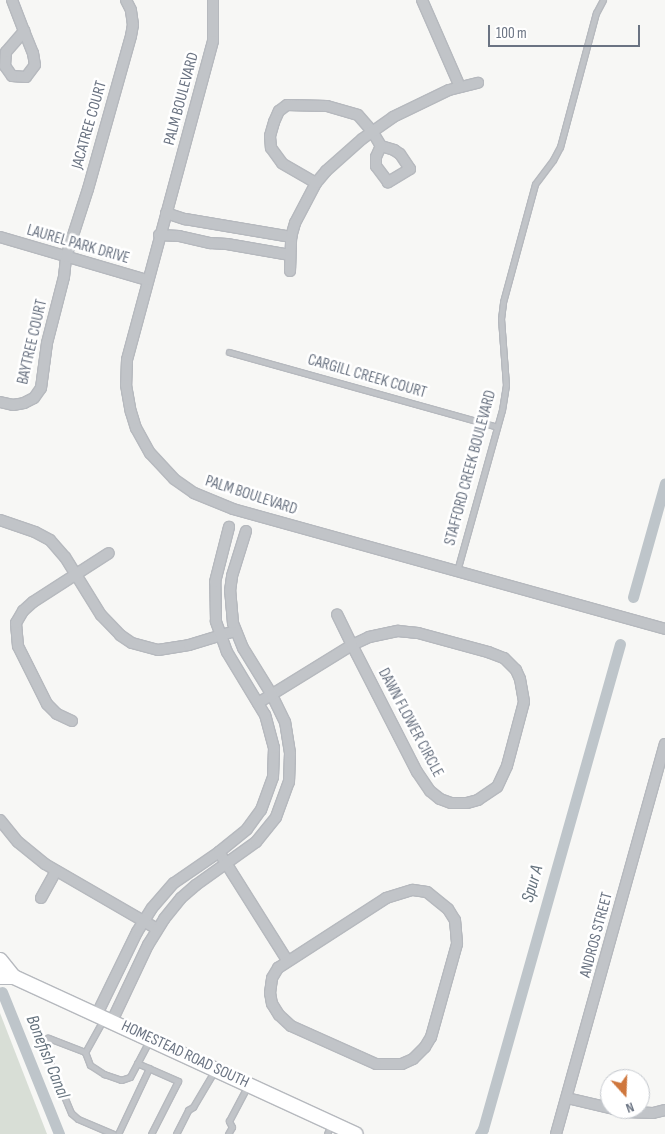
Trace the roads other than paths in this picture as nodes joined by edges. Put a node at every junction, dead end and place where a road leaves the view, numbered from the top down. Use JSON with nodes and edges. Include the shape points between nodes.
{"nodes":[{"id":1,"x":12,"y":0,"type":"edge"},
{"id":2,"x":126,"y":0,"type":"edge"},
{"id":3,"x":213,"y":0,"type":"edge"},
{"id":4,"x":422,"y":0,"type":"edge"},
{"id":5,"x":603,"y":0,"type":"edge"},
{"id":6,"x":24,"y":31,"type":"dead end"},
{"id":7,"x":478,"y":83,"type":"dead end"},
{"id":8,"x":460,"y":87,"type":"junction"},
{"id":9,"x":372,"y":130,"type":"junction"},
{"id":10,"x":381,"y":146,"type":"dead end"},
{"id":11,"x":316,"y":183,"type":"junction"},
{"id":12,"x":166,"y":213,"type":"junction"},
{"id":13,"x":160,"y":235,"type":"junction"},
{"id":14,"x":0,"y":237,"type":"edge"},
{"id":15,"x":291,"y":237,"type":"junction"},
{"id":16,"x":290,"y":255,"type":"junction"},
{"id":17,"x":66,"y":257,"type":"junction"},
{"id":18,"x":290,"y":271,"type":"dead end"},
{"id":19,"x":147,"y":280,"type":"junction"},
{"id":20,"x":230,"y":352,"type":"dead end"},
{"id":21,"x":0,"y":402,"type":"edge"},
{"id":22,"x":497,"y":427,"type":"junction"},
{"id":23,"x":0,"y":520,"type":"edge"},
{"id":24,"x":229,"y":527,"type":"dead end"},
{"id":25,"x":246,"y":532,"type":"dead end"},
{"id":26,"x":109,"y":553,"type":"dead end"},
{"id":27,"x":220,"y":558,"type":"junction"},
{"id":28,"x":236,"y":562,"type":"junction"},
{"id":29,"x":457,"y":571,"type":"junction"},
{"id":30,"x":76,"y":574,"type":"junction"},
{"id":31,"x":337,"y":614,"type":"dead end"},
{"id":32,"x":665,"y":629,"type":"edge"},
{"id":33,"x":235,"y":631,"type":"junction"},
{"id":34,"x":220,"y":636,"type":"junction"},
{"id":35,"x":352,"y":645,"type":"junction"},
{"id":36,"x":272,"y":695,"type":"junction"},
{"id":37,"x":258,"y":703,"type":"junction"},
{"id":38,"x":72,"y":721,"type":"dead end"},
{"id":39,"x":665,"y":744,"type":"edge"},
{"id":40,"x":663,"y":756,"type":"edge"},
{"id":41,"x":0,"y":820,"type":"edge"},
{"id":42,"x":219,"y":852,"type":"junction"},
{"id":43,"x":226,"y":866,"type":"junction"},
{"id":44,"x":56,"y":870,"type":"junction"},
{"id":45,"x":41,"y":898,"type":"dead end"},
{"id":46,"x":142,"y":922,"type":"junction"},
{"id":47,"x":157,"y":930,"type":"junction"},
{"id":48,"x":0,"y":960,"type":"edge"},
{"id":49,"x":287,"y":960,"type":"junction"},
{"id":50,"x":14,"y":977,"type":"junction"},
{"id":51,"x":0,"y":978,"type":"edge"},
{"id":52,"x":105,"y":1018,"type":"junction"},
{"id":53,"x":150,"y":1040,"type":"junction"},
{"id":54,"x":85,"y":1052,"type":"junction"},
{"id":55,"x":137,"y":1063,"type":"junction"},
{"id":56,"x":149,"y":1068,"type":"junction"},
{"id":57,"x":215,"y":1070,"type":"junction"},
{"id":58,"x":248,"y":1085,"type":"junction"},
{"id":59,"x":567,"y":1098,"type":"junction"},
{"id":60,"x":665,"y":1110,"type":"edge"},
{"id":61,"x":329,"y":1129,"type":"edge"},
{"id":62,"x":113,"y":1134,"type":"edge"},
{"id":63,"x":118,"y":1134,"type":"edge"},
{"id":64,"x":151,"y":1134,"type":"edge"},
{"id":65,"x":177,"y":1134,"type":"edge"},
{"id":66,"x":228,"y":1134,"type":"edge"},
{"id":67,"x":356,"y":1134,"type":"edge"},
{"id":68,"x":556,"y":1134,"type":"edge"}],
"edges":[{"from":1,"to":6,"type":"street"},
{"from":2,"to":17,"type":"street","name":"JACATREE COURT","via":[[131,10],[131,36]]},
{"from":3,"to":12,"type":"street","name":"PALM BOULEVARD","via":[[213,41]]},
{"from":4,"to":8,"type":"street"},
{"from":5,"to":22,"type":"lane","name":"STAFFORD CREEK BOULEVARD","via":[[596,13],[560,147],[535,184],[504,302],[501,319],[506,385]]},
{"from":7,"to":8,"type":"street"},
{"from":8,"to":9,"type":"street","via":[[419,103]]},
{"from":9,"to":10,"type":"street"},
{"from":9,"to":11,"type":"street"},
{"from":9,"to":11,"type":"street","via":[[358,116],[327,106],[287,106],[280,111],[270,136],[271,148],[282,163]]},
{"from":11,"to":15,"type":"street","via":[[301,209]]},
{"from":12,"to":13,"type":"street","name":"PALM BOULEVARD"},
{"from":12,"to":15,"type":"street"},
{"from":13,"to":16,"type":"street"},
{"from":13,"to":19,"type":"street","name":"PALM BOULEVARD"},
{"from":14,"to":17,"type":"street","name":"LAUREL PARK DRIVE"},
{"from":15,"to":16,"type":"street"},
{"from":16,"to":18,"type":"street"},
{"from":17,"to":19,"type":"street","name":"LAUREL PARK DRIVE"},
{"from":17,"to":21,"type":"street","name":"BAYTREE COURT","via":[[47,343],[41,388],[34,398],[24,403]]},
{"from":19,"to":29,"type":"street","name":"PALM BOULEVARD","via":[[131,340],[126,385],[130,412],[140,435],[157,462],[174,479],[194,493],[233,509]]},
{"from":20,"to":22,"type":"lane","name":"CARGILL CREEK COURT"},
{"from":22,"to":29,"type":"lane","name":"STAFFORD CREEK BOULEVARD"},
{"from":23,"to":30,"type":"street","via":[[50,540]]},
{"from":24,"to":27,"type":"street"},
{"from":25,"to":28,"type":"street"},
{"from":26,"to":30,"type":"street"},
{"from":27,"to":28,"type":"street"},
{"from":27,"to":34,"type":"street","via":[[214,596]]},
{"from":28,"to":33,"type":"street","via":[[230,591]]},
{"from":29,"to":32,"type":"street","name":"PALM BOULEVARD"},
{"from":30,"to":34,"type":"street","via":[[101,615],[132,643],[158,650]]},
{"from":30,"to":38,"type":"street","via":[[38,598],[23,611],[16,623],[16,635],[24,659],[47,704],[57,714]]},
{"from":31,"to":35,"type":"street","name":"DAWN FLOWER CIRCLE"},
{"from":33,"to":34,"type":"street"},
{"from":33,"to":36,"type":"street"},
{"from":34,"to":37,"type":"street"},
{"from":35,"to":35,"type":"street","name":"DAWN FLOWER CIRCLE","via":[[384,632],[398,631],[418,633],[504,658],[516,670],[524,690],[524,702],[507,766],[497,787],[482,798],[467,803],[446,801],[430,791],[417,772]]},
{"from":35,"to":36,"type":"street"},
{"from":36,"to":37,"type":"street"},
{"from":36,"to":43,"type":"street","via":[[288,734],[289,782],[269,828]]},
{"from":37,"to":42,"type":"street","via":[[272,736],[273,777],[261,810],[247,830]]},
{"from":39,"to":40,"type":"street","name":"ANDROS STREET"},
{"from":40,"to":59,"type":"street","name":"ANDROS STREET"},
{"from":41,"to":44,"type":"street","via":[[18,842]]},
{"from":42,"to":43,"type":"street"},
{"from":42,"to":46,"type":"street","via":[[174,883]]},
{"from":43,"to":47,"type":"street","via":[[181,898]]},
{"from":43,"to":49,"type":"street"},
{"from":44,"to":45,"type":"street"},
{"from":44,"to":46,"type":"street"},
{"from":46,"to":47,"type":"street"},
{"from":46,"to":52,"type":"street"},
{"from":47,"to":52,"type":"street"},
{"from":48,"to":50,"type":"main road","name":"HOMESTEAD ROAD SOUTH"},
{"from":49,"to":49,"type":"street","via":[[272,978],[270,993],[272,1004],[291,1026],[376,1064],[402,1064],[413,1059],[431,1037],[457,944],[454,920],[439,899],[427,892],[400,892]]},
{"from":50,"to":51,"type":"main road","name":"HOMESTEAD ROAD SOUTH"},
{"from":50,"to":52,"type":"main road","name":"HOMESTEAD ROAD SOUTH"},
{"from":52,"to":53,"type":"main road","name":"HOMESTEAD ROAD SOUTH"},
{"from":52,"to":54,"type":"lane"},
{"from":53,"to":55,"type":"lane"},
{"from":53,"to":57,"type":"main road","name":"HOMESTEAD ROAD SOUTH"},
{"from":54,"to":55,"type":"lane","via":[[90,1065],[120,1080],[130,1077]]},
{"from":54,"to":62,"type":"lane","via":[[48,1038],[44,1048],[71,1113]]},
{"from":55,"to":56,"type":"lane"},
{"from":56,"to":63,"type":"lane"},
{"from":56,"to":64,"type":"lane","via":[[178,1081]]},
{"from":57,"to":58,"type":"main road","name":"HOMESTEAD ROAD SOUTH"},
{"from":57,"to":65,"type":"lane","via":[[188,1110]]},
{"from":58,"to":61,"type":"main road","name":"HOMESTEAD ROAD SOUTH"},
{"from":58,"to":66,"type":"lane","via":[[229,1121],[232,1127]]},
{"from":59,"to":60,"type":"street","via":[[627,1112]]},
{"from":59,"to":68,"type":"street","name":"ANDROS STREET"},
{"from":61,"to":67,"type":"main road","name":"HOMESTEAD ROAD SOUTH"}]}
